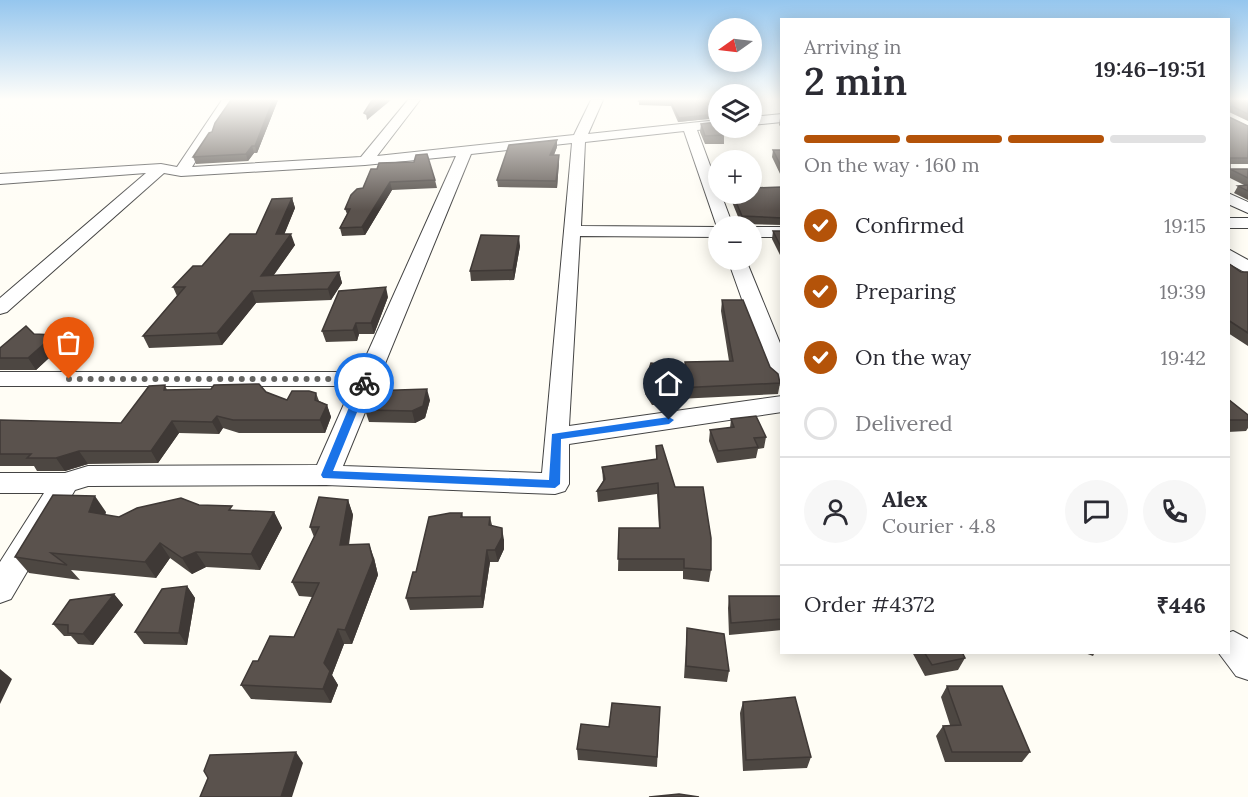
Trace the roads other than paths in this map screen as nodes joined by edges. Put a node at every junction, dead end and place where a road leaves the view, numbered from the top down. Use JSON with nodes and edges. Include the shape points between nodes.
{"nodes":[{"id":1,"x":204,"y":137,"type":"edge"},
{"id":2,"x":384,"y":137,"type":"edge"},
{"id":3,"x":587,"y":137,"type":"edge"},
{"id":4,"x":693,"y":137,"type":"edge"},
{"id":5,"x":579,"y":138,"type":"junction"},
{"id":6,"x":466,"y":149,"type":"junction"},
{"id":7,"x":365,"y":161,"type":"junction"},
{"id":8,"x":161,"y":168,"type":"junction"},
{"id":9,"x":181,"y":172,"type":"junction"},
{"id":10,"x":0,"y":179,"type":"edge"},
{"id":11,"x":1230,"y":199,"type":"edge"},
{"id":12,"x":1248,"y":208,"type":"edge"},
{"id":13,"x":721,"y":216,"type":"edge"},
{"id":14,"x":1230,"y":223,"type":"edge"},
{"id":15,"x":1248,"y":224,"type":"edge"},
{"id":16,"x":571,"y":231,"type":"junction"},
{"id":17,"x":708,"y":232,"type":"edge"},
{"id":18,"x":762,"y":232,"type":"edge"},
{"id":19,"x":780,"y":232,"type":"edge"},
{"id":20,"x":1230,"y":255,"type":"edge"},
{"id":21,"x":1248,"y":268,"type":"edge"},
{"id":22,"x":741,"y":270,"type":"edge"},
{"id":23,"x":0,"y":308,"type":"edge"},
{"id":24,"x":780,"y":373,"type":"edge"},
{"id":25,"x":0,"y":379,"type":"edge"},
{"id":26,"x":366,"y":379,"type":"junction"},
{"id":27,"x":780,"y":404,"type":"edge"},
{"id":28,"x":556,"y":437,"type":"junction"},
{"id":29,"x":326,"y":475,"type":"junction"},
{"id":30,"x":0,"y":483,"type":"edge"},
{"id":31,"x":65,"y":483,"type":"junction"},
{"id":32,"x":0,"y":589,"type":"edge"}],
"edges":[{"from":1,"to":9,"type":"street"},
{"from":2,"to":7,"type":"street"},
{"from":3,"to":5,"type":"street"},
{"from":4,"to":13,"type":"street"},
{"from":5,"to":6,"type":"street"},
{"from":5,"to":16,"type":"street"},
{"from":6,"to":7,"type":"street"},
{"from":6,"to":26,"type":"street"},
{"from":7,"to":9,"type":"street"},
{"from":8,"to":9,"type":"street"},
{"from":8,"to":10,"type":"street"},
{"from":8,"to":23,"type":"street"},
{"from":11,"to":12,"type":"street"},
{"from":14,"to":15,"type":"street"},
{"from":16,"to":17,"type":"street"},
{"from":16,"to":28,"type":"street"},
{"from":18,"to":19,"type":"street"},
{"from":20,"to":21,"type":"street"},
{"from":22,"to":24,"type":"street"},
{"from":25,"to":26,"type":"street"},
{"from":26,"to":29,"type":"street"},
{"from":27,"to":28,"type":"street"},
{"from":28,"to":29,"type":"street","via":[[555,484]]},
{"from":29,"to":31,"type":"street","via":[[88,476]]},
{"from":30,"to":31,"type":"street"},
{"from":31,"to":32,"type":"street"}]}
